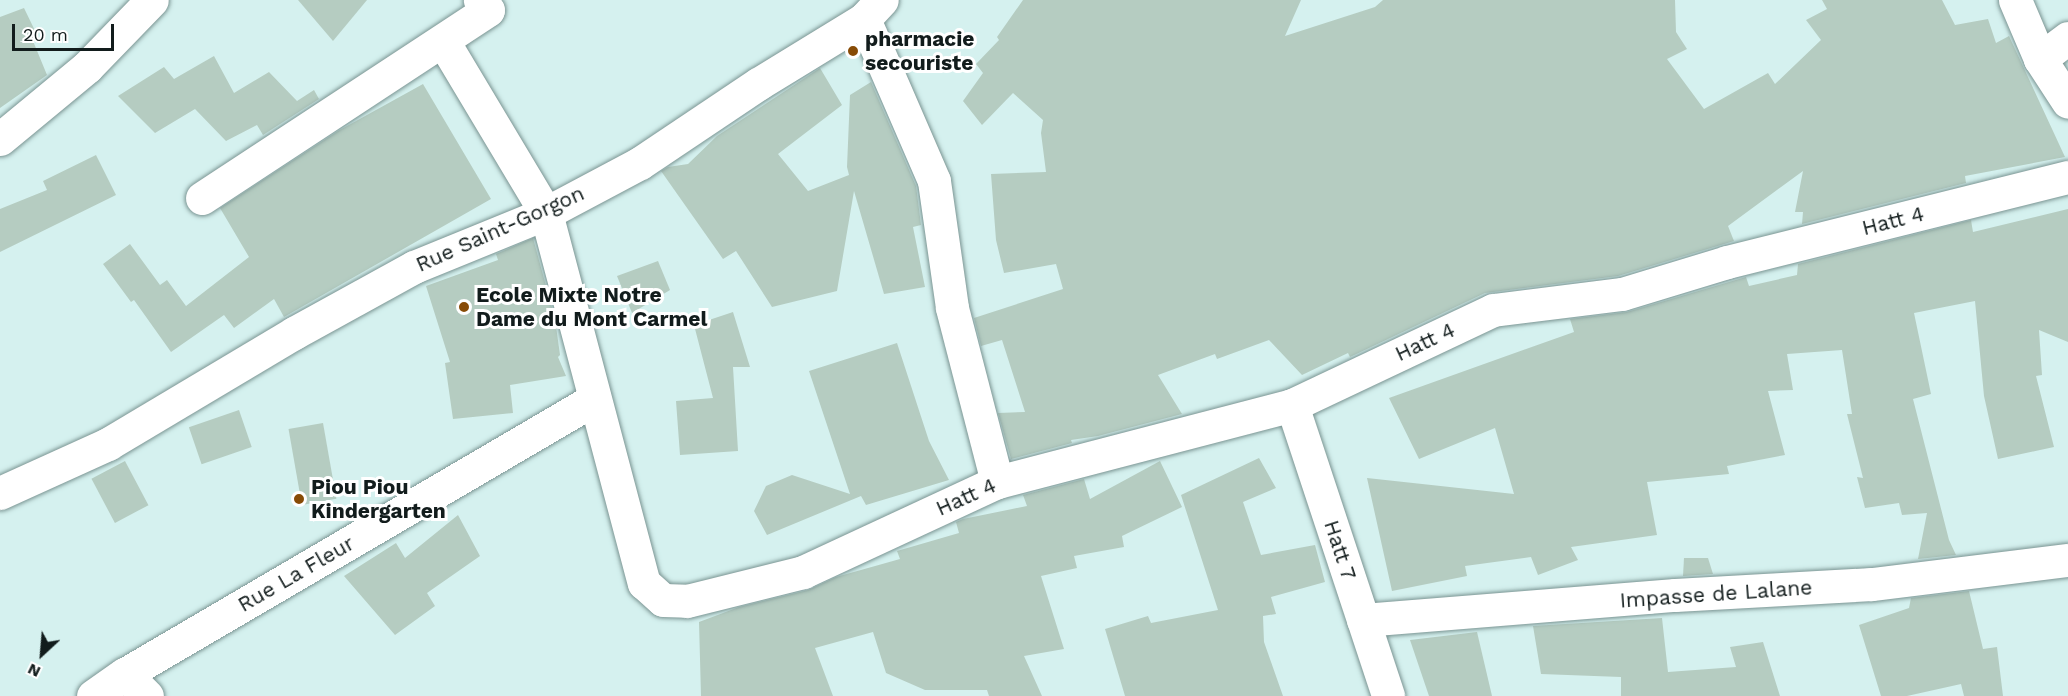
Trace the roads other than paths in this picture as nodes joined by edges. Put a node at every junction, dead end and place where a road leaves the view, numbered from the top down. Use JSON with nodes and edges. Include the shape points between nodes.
{"nodes":[{"id":1,"x":152,"y":0,"type":"edge"},
{"id":2,"x":2014,"y":0,"type":"edge"},
{"id":3,"x":491,"y":3,"type":"edge"},
{"id":4,"x":873,"y":9,"type":"edge"},
{"id":5,"x":2068,"y":38,"type":"edge"},
{"id":6,"x":442,"y":41,"type":"junction"},
{"id":7,"x":2040,"y":58,"type":"junction"},
{"id":8,"x":2068,"y":102,"type":"edge"},
{"id":9,"x":0,"y":139,"type":"edge"},
{"id":10,"x":2068,"y":177,"type":"edge"},
{"id":11,"x":202,"y":198,"type":"dead end"},
{"id":12,"x":546,"y":213,"type":"junction"},
{"id":13,"x":593,"y":400,"type":"junction"},
{"id":14,"x":1292,"y":405,"type":"junction"},
{"id":15,"x":997,"y":482,"type":"junction"},
{"id":16,"x":0,"y":493,"type":"edge"},
{"id":17,"x":2068,"y":560,"type":"edge"},
{"id":18,"x":1363,"y":620,"type":"junction"},
{"id":19,"x":136,"y":685,"type":"edge"},
{"id":20,"x":93,"y":696,"type":"edge"},
{"id":21,"x":1388,"y":696,"type":"edge"}],
"edges":[{"from":1,"to":9,"type":"street","via":[[87,67]]},
{"from":2,"to":7,"type":"street"},
{"from":3,"to":6,"type":"street"},
{"from":4,"to":12,"type":"street","name":"Rue Saint-Gorgon","via":[[640,163]]},
{"from":4,"to":15,"type":"street","via":[[934,181],[952,308]]},
{"from":5,"to":7,"type":"street"},
{"from":6,"to":11,"type":"street"},
{"from":6,"to":12,"type":"street","name":"Hatt 4"},
{"from":7,"to":8,"type":"street"},
{"from":10,"to":14,"type":"street","name":"Hatt 4","via":[[1727,262],[1622,294],[1493,310]]},
{"from":12,"to":13,"type":"street","name":"Hatt 4"},
{"from":12,"to":16,"type":"street","name":"Rue Saint-Gorgon","via":[[414,267],[108,444]]},
{"from":13,"to":15,"type":"street","name":"Hatt 4","via":[[644,583],[663,600],[687,601],[802,572]]},
{"from":13,"to":19,"type":"street","name":"Rue La Fleur"},
{"from":14,"to":15,"type":"street","name":"Hatt 4"},
{"from":14,"to":18,"type":"street","name":"Hatt 7"},
{"from":17,"to":18,"type":"street","name":"Impasse de Lalane","via":[[1872,584]]},
{"from":18,"to":21,"type":"street","name":"Hatt 7"},
{"from":19,"to":20,"type":"street","name":"Rue La Fleur"}]}
